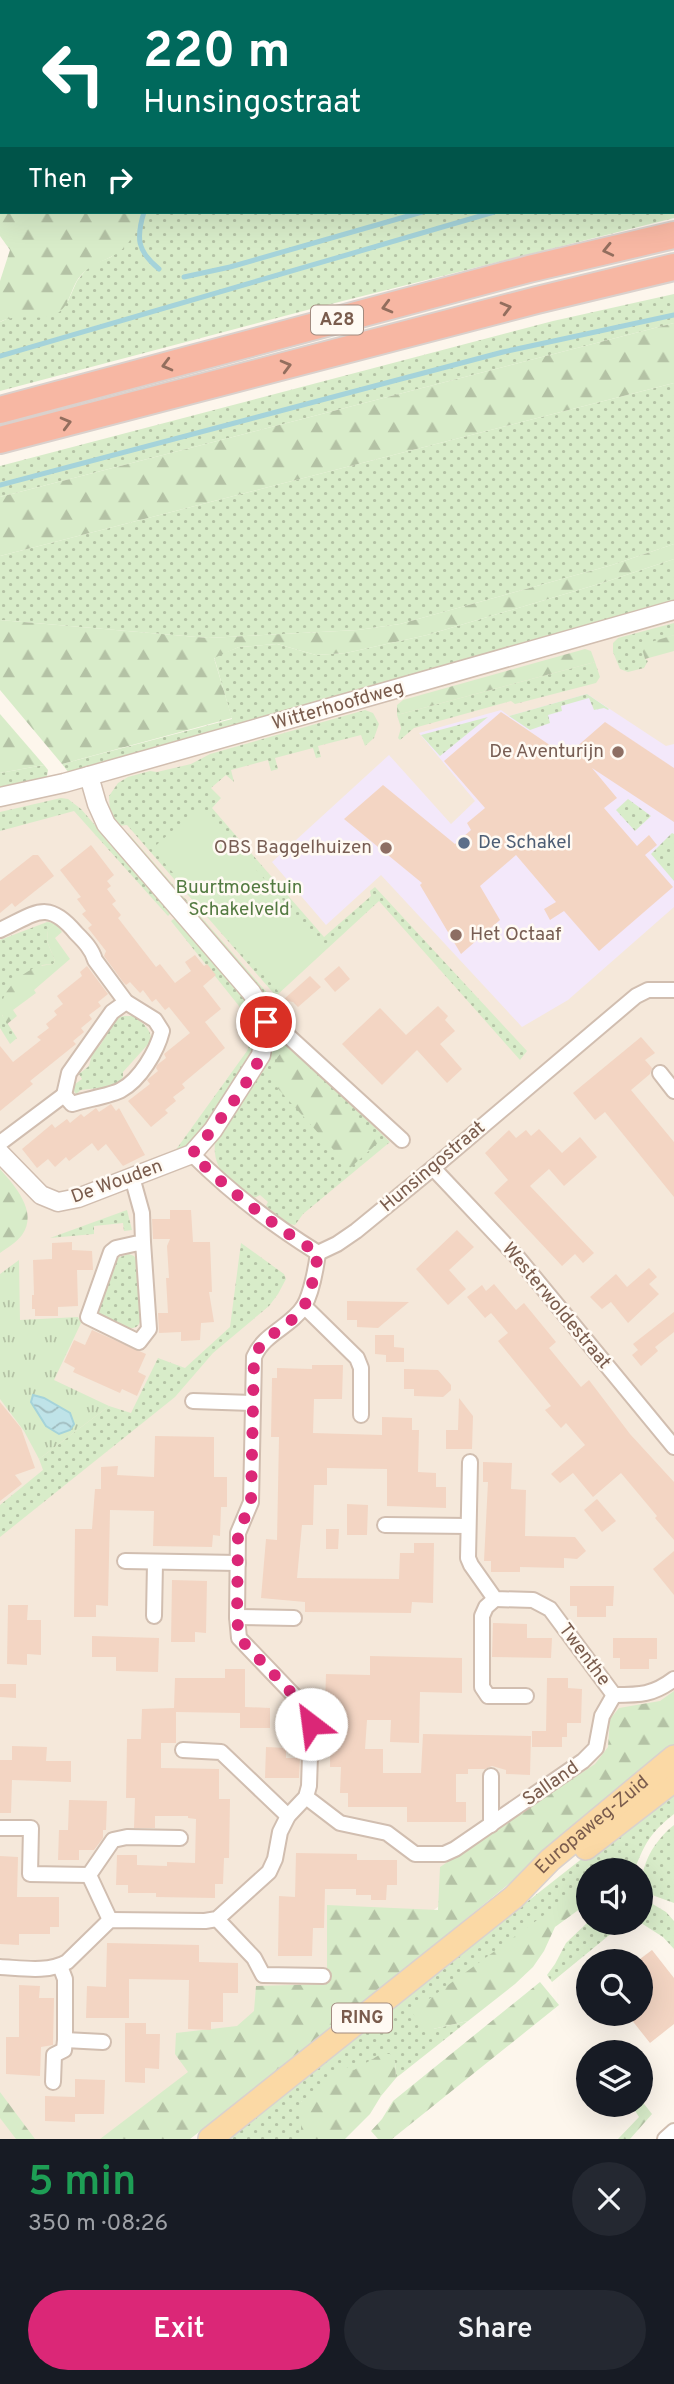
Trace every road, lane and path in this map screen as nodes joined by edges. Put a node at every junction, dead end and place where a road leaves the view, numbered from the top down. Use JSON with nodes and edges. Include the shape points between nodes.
{"nodes":[{"id":1,"x":674,"y":235,"type":"edge"},
{"id":2,"x":674,"y":267,"type":"edge"},
{"id":3,"x":0,"y":410,"type":"edge"},
{"id":4,"x":0,"y":440,"type":"edge"},
{"id":5,"x":674,"y":610,"type":"edge"},
{"id":6,"x":89,"y":776,"type":"junction"},
{"id":7,"x":0,"y":797,"type":"edge"},
{"id":8,"x":0,"y":930,"type":"edge"},
{"id":9,"x":674,"y":990,"type":"edge"},
{"id":10,"x":125,"y":1002,"type":"junction"},
{"id":11,"x":265,"y":1033,"type":"junction"},
{"id":12,"x":660,"y":1073,"type":"dead end"},
{"id":13,"x":674,"y":1091,"type":"edge"},
{"id":14,"x":64,"y":1095,"type":"junction"},
{"id":15,"x":402,"y":1140,"type":"dead end"},
{"id":16,"x":0,"y":1143,"type":"edge"},
{"id":17,"x":0,"y":1153,"type":"edge"},
{"id":18,"x":192,"y":1154,"type":"junction"},
{"id":19,"x":433,"y":1168,"type":"junction"},
{"id":20,"x":132,"y":1177,"type":"junction"},
{"id":21,"x":143,"y":1242,"type":"junction"},
{"id":22,"x":318,"y":1253,"type":"junction"},
{"id":23,"x":304,"y":1306,"type":"junction"},
{"id":24,"x":193,"y":1401,"type":"dead end"},
{"id":25,"x":252,"y":1402,"type":"junction"},
{"id":26,"x":361,"y":1415,"type":"dead end"},
{"id":27,"x":674,"y":1447,"type":"edge"},
{"id":28,"x":470,"y":1462,"type":"dead end"},
{"id":29,"x":384,"y":1525,"type":"dead end"},
{"id":30,"x":468,"y":1526,"type":"junction"},
{"id":31,"x":125,"y":1561,"type":"dead end"},
{"id":32,"x":155,"y":1563,"type":"junction"},
{"id":33,"x":238,"y":1563,"type":"junction"},
{"id":34,"x":495,"y":1599,"type":"junction"},
{"id":35,"x":153,"y":1616,"type":"dead end"},
{"id":36,"x":237,"y":1617,"type":"junction"},
{"id":37,"x":294,"y":1618,"type":"dead end"},
{"id":38,"x":674,"y":1679,"type":"edge"},
{"id":39,"x":614,"y":1695,"type":"junction"},
{"id":40,"x":526,"y":1696,"type":"dead end"},
{"id":41,"x":183,"y":1750,"type":"dead end"},
{"id":42,"x":674,"y":1757,"type":"edge"},
{"id":43,"x":491,"y":1776,"type":"dead end"},
{"id":44,"x":674,"y":1780,"type":"edge"},
{"id":45,"x":306,"y":1797,"type":"junction"},
{"id":46,"x":288,"y":1816,"type":"junction"},
{"id":47,"x":491,"y":1825,"type":"junction"},
{"id":48,"x":0,"y":1828,"type":"edge"},
{"id":49,"x":180,"y":1838,"type":"dead end"},
{"id":50,"x":89,"y":1875,"type":"junction"},
{"id":51,"x":514,"y":1896,"type":"junction"},
{"id":52,"x":218,"y":1919,"type":"junction"},
{"id":53,"x":110,"y":1920,"type":"junction"},
{"id":54,"x":60,"y":1966,"type":"junction"},
{"id":55,"x":0,"y":1967,"type":"edge"},
{"id":56,"x":323,"y":1976,"type":"dead end"},
{"id":57,"x":65,"y":2040,"type":"junction"},
{"id":58,"x":103,"y":2042,"type":"dead end"},
{"id":59,"x":53,"y":2082,"type":"dead end"},
{"id":60,"x":674,"y":2131,"type":"edge"},
{"id":61,"x":210,"y":2139,"type":"edge"},
{"id":62,"x":665,"y":2139,"type":"edge"}],
"edges":[{"from":1,"to":3,"type":"highway","number":"A28","one_way":true,"via":[[529,269]]},
{"from":4,"to":2,"type":"highway","number":"A28","one_way":true},
{"from":5,"to":6,"type":"street","name":"Witterhoofdweg"},
{"from":6,"to":7,"type":"street","name":"Witterhoofdweg"},
{"from":6,"to":11,"type":"street","via":[[106,824],[251,992],[262,1009]]},
{"from":8,"to":10,"type":"street","via":[[38,912],[55,913],[92,952]]},
{"from":9,"to":19,"type":"street","name":"Hunsingostraat","via":[[648,990],[636,996]]},
{"from":10,"to":14,"type":"street","via":[[112,1012],[69,1073]]},
{"from":10,"to":14,"type":"street","via":[[155,1020],[162,1031],[159,1044],[135,1079],[120,1091],[72,1104]]},
{"from":11,"to":15,"type":"street","via":[[285,1033]]},
{"from":11,"to":18,"type":"street","name":"De Wouden","via":[[253,1070]]},
{"from":12,"to":13,"type":"street"},
{"from":14,"to":16,"type":"street"},
{"from":17,"to":20,"type":"street","name":"De Wouden","via":[[41,1195],[58,1202]]},
{"from":18,"to":20,"type":"street","name":"De Wouden"},
{"from":18,"to":22,"type":"street","via":[[254,1208]]},
{"from":19,"to":22,"type":"street","name":"Hunsingostraat","via":[[356,1231]]},
{"from":19,"to":27,"type":"street","name":"Westerwoldestraat","via":[[519,1259]]},
{"from":20,"to":21,"type":"street","via":[[142,1213]]},
{"from":21,"to":21,"type":"street","via":[[111,1252],[88,1317],[139,1342],[149,1329]]},
{"from":22,"to":23,"type":"street"},
{"from":23,"to":25,"type":"street","via":[[258,1346]]},
{"from":23,"to":26,"type":"street","via":[[362,1367]]},
{"from":24,"to":25,"type":"street"},
{"from":25,"to":33,"type":"street","via":[[251,1502],[238,1534]]},
{"from":28,"to":30,"type":"street"},
{"from":29,"to":30,"type":"street"},
{"from":30,"to":34,"type":"street","via":[[468,1558]]},
{"from":31,"to":32,"type":"street"},
{"from":32,"to":33,"type":"street"},
{"from":32,"to":35,"type":"street"},
{"from":33,"to":36,"type":"street"},
{"from":34,"to":39,"type":"street","name":"Twenthe","via":[[533,1600],[550,1609]]},
{"from":34,"to":40,"type":"street","via":[[482,1616],[482,1687],[488,1696]]},
{"from":36,"to":37,"type":"street"},
{"from":36,"to":45,"type":"street","via":[[239,1638],[306,1708],[311,1724]]},
{"from":38,"to":39,"type":"street","name":"Twenthe","via":[[659,1691]]},
{"from":39,"to":47,"type":"street","name":"Salland","via":[[602,1716],[596,1748]]},
{"from":41,"to":46,"type":"street","via":[[221,1752]]},
{"from":42,"to":51,"type":"main road","name":"Europaweg-Zuid","number":"RING"},
{"from":43,"to":47,"type":"street","name":"Salland"},
{"from":44,"to":51,"type":"main road","name":"Europaweg-Zuid","number":"RING","via":[[558,1870]]},
{"from":45,"to":46,"type":"street"},
{"from":45,"to":47,"type":"street","name":"Salland","via":[[340,1823],[387,1833],[422,1855],[444,1854]]},
{"from":46,"to":52,"type":"street","via":[[269,1872]]},
{"from":48,"to":50,"type":"street","via":[[31,1828],[30,1874]]},
{"from":49,"to":50,"type":"street","via":[[127,1836],[113,1840]]},
{"from":50,"to":53,"type":"street"},
{"from":51,"to":61,"type":"main road","name":"Europaweg-Zuid","number":"RING"},
{"from":52,"to":53,"type":"street"},
{"from":52,"to":56,"type":"street","via":[[254,1958],[263,1975]]},
{"from":53,"to":54,"type":"street"},
{"from":54,"to":55,"type":"street"},
{"from":54,"to":57,"type":"street","via":[[65,1979]]},
{"from":57,"to":58,"type":"street"},
{"from":57,"to":59,"type":"street","via":[[64,2050],[54,2055]]},
{"from":60,"to":62,"type":"street"}]}
